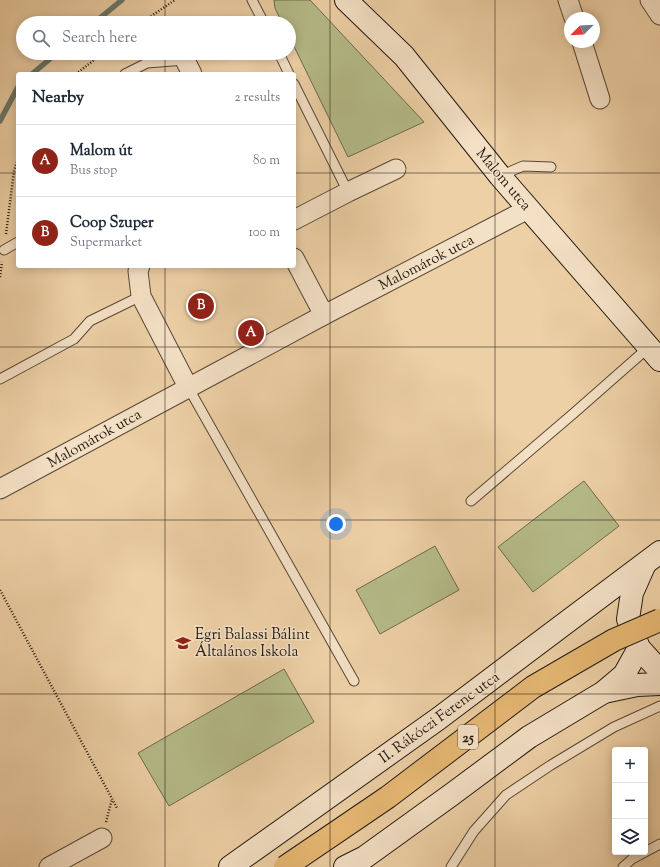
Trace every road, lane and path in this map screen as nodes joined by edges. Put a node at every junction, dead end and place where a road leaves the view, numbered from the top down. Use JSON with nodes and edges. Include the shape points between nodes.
{"nodes":[{"id":1,"x":175,"y":0,"type":"edge"},
{"id":2,"x":252,"y":0,"type":"edge"},
{"id":3,"x":346,"y":0,"type":"edge"},
{"id":4,"x":568,"y":0,"type":"edge"},
{"id":5,"x":650,"y":0,"type":"edge"},
{"id":6,"x":572,"y":12,"type":"edge"},
{"id":7,"x":660,"y":15,"type":"edge"},
{"id":8,"x":151,"y":16,"type":"edge"},
{"id":9,"x":260,"y":16,"type":"edge"},
{"id":10,"x":584,"y":48,"type":"edge"},
{"id":11,"x":93,"y":60,"type":"edge"},
{"id":12,"x":282,"y":60,"type":"edge"},
{"id":13,"x":188,"y":67,"type":"edge"},
{"id":14,"x":78,"y":72,"type":"edge"},
{"id":15,"x":129,"y":72,"type":"edge"},
{"id":16,"x":288,"y":72,"type":"edge"},
{"id":17,"x":296,"y":88,"type":"edge"},
{"id":18,"x":600,"y":99,"type":"dead end"},
{"id":19,"x":16,"y":165,"type":"edge"},
{"id":20,"x":551,"y":167,"type":"dead end"},
{"id":21,"x":396,"y":169,"type":"dead end"},
{"id":22,"x":500,"y":176,"type":"junction"},
{"id":23,"x":348,"y":192,"type":"junction"},
{"id":24,"x":528,"y":209,"type":"junction"},
{"id":25,"x":296,"y":219,"type":"edge"},
{"id":26,"x":16,"y":243,"type":"edge"},
{"id":27,"x":4,"y":250,"type":"junction"},
{"id":28,"x":296,"y":262,"type":"edge"},
{"id":29,"x":139,"y":268,"type":"edge"},
{"id":30,"x":0,"y":277,"type":"edge"},
{"id":31,"x":141,"y":296,"type":"junction"},
{"id":32,"x":324,"y":315,"type":"junction"},
{"id":33,"x":654,"y":354,"type":"edge"},
{"id":34,"x":0,"y":379,"type":"edge"},
{"id":35,"x":188,"y":387,"type":"junction"},
{"id":36,"x":0,"y":489,"type":"edge"},
{"id":37,"x":471,"y":500,"type":"dead end"},
{"id":38,"x":653,"y":557,"type":"edge"},
{"id":39,"x":0,"y":590,"type":"edge"},
{"id":40,"x":660,"y":620,"type":"edge"},
{"id":41,"x":639,"y":648,"type":"junction"},
{"id":42,"x":660,"y":671,"type":"edge"},
{"id":43,"x":354,"y":682,"type":"dead end"},
{"id":44,"x":660,"y":684,"type":"edge"},
{"id":45,"x":604,"y":692,"type":"junction"},
{"id":46,"x":660,"y":706,"type":"edge"},
{"id":47,"x":112,"y":798,"type":"junction"},
{"id":48,"x":117,"y":808,"type":"dead end"},
{"id":49,"x":102,"y":838,"type":"joint"},
{"id":50,"x":660,"y":844,"type":"edge"},
{"id":51,"x":369,"y":862,"type":"edge"},
{"id":52,"x":48,"y":867,"type":"edge"},
{"id":53,"x":230,"y":867,"type":"edge"},
{"id":54,"x":285,"y":867,"type":"edge"},
{"id":55,"x":345,"y":867,"type":"edge"},
{"id":56,"x":452,"y":867,"type":"edge"},
{"id":57,"x":623,"y":867,"type":"edge"}],
"edges":[{"from":1,"to":8,"type":"path"},
{"from":2,"to":9,"type":"lane"},
{"from":3,"to":22,"type":"main road","name":"Malom utca","via":[[404,56]]},
{"from":4,"to":6,"type":"street"},
{"from":5,"to":7,"type":"street"},
{"from":10,"to":18,"type":"street"},
{"from":11,"to":14,"type":"path"},
{"from":12,"to":16,"type":"lane"},
{"from":13,"to":15,"type":"lane","via":[[147,62]]},
{"from":17,"to":23,"type":"lane"},
{"from":19,"to":27,"type":"path"},
{"from":20,"to":22,"type":"lane","via":[[523,166]]},
{"from":21,"to":23,"type":"street"},
{"from":22,"to":24,"type":"main road","name":"Malom utca"},
{"from":23,"to":25,"type":"street"},
{"from":24,"to":32,"type":"street","name":"Malomárok utca"},
{"from":24,"to":33,"type":"main road","name":"Malom utca"},
{"from":26,"to":27,"type":"lane"},
{"from":27,"to":30,"type":"path"},
{"from":28,"to":32,"type":"street"},
{"from":29,"to":31,"type":"street"},
{"from":31,"to":34,"type":"lane","via":[[90,321],[74,339]]},
{"from":31,"to":35,"type":"street"},
{"from":32,"to":35,"type":"street","name":"Malomárok utca"},
{"from":33,"to":37,"type":"lane","via":[[574,414]]},
{"from":35,"to":36,"type":"street","name":"Malomárok utca"},
{"from":35,"to":43,"type":"lane"},
{"from":38,"to":41,"type":"main road","via":[[632,593],[628,619]]},
{"from":38,"to":53,"type":"main road","name":"II. Rákóczi Ferenc utca","via":[[438,719]]},
{"from":39,"to":47,"type":"path"},
{"from":40,"to":54,"type":"main road","number":"25","bridge":true,"via":[[614,640],[533,687],[388,797]]},
{"from":41,"to":42,"type":"main road"},
{"from":41,"to":45,"type":"main road","via":[[624,675]]},
{"from":44,"to":45,"type":"main road","via":[[638,685]]},
{"from":45,"to":51,"type":"main road","via":[[529,736]]},
{"from":46,"to":56,"type":"lane","via":[[614,727],[506,795],[474,831]]},
{"from":47,"to":48,"type":"path"},
{"from":47,"to":49,"type":"path"},
{"from":49,"to":52,"type":"street"},
{"from":50,"to":57,"type":"lane","via":[[632,859]]},
{"from":51,"to":55,"type":"main road"}]}
